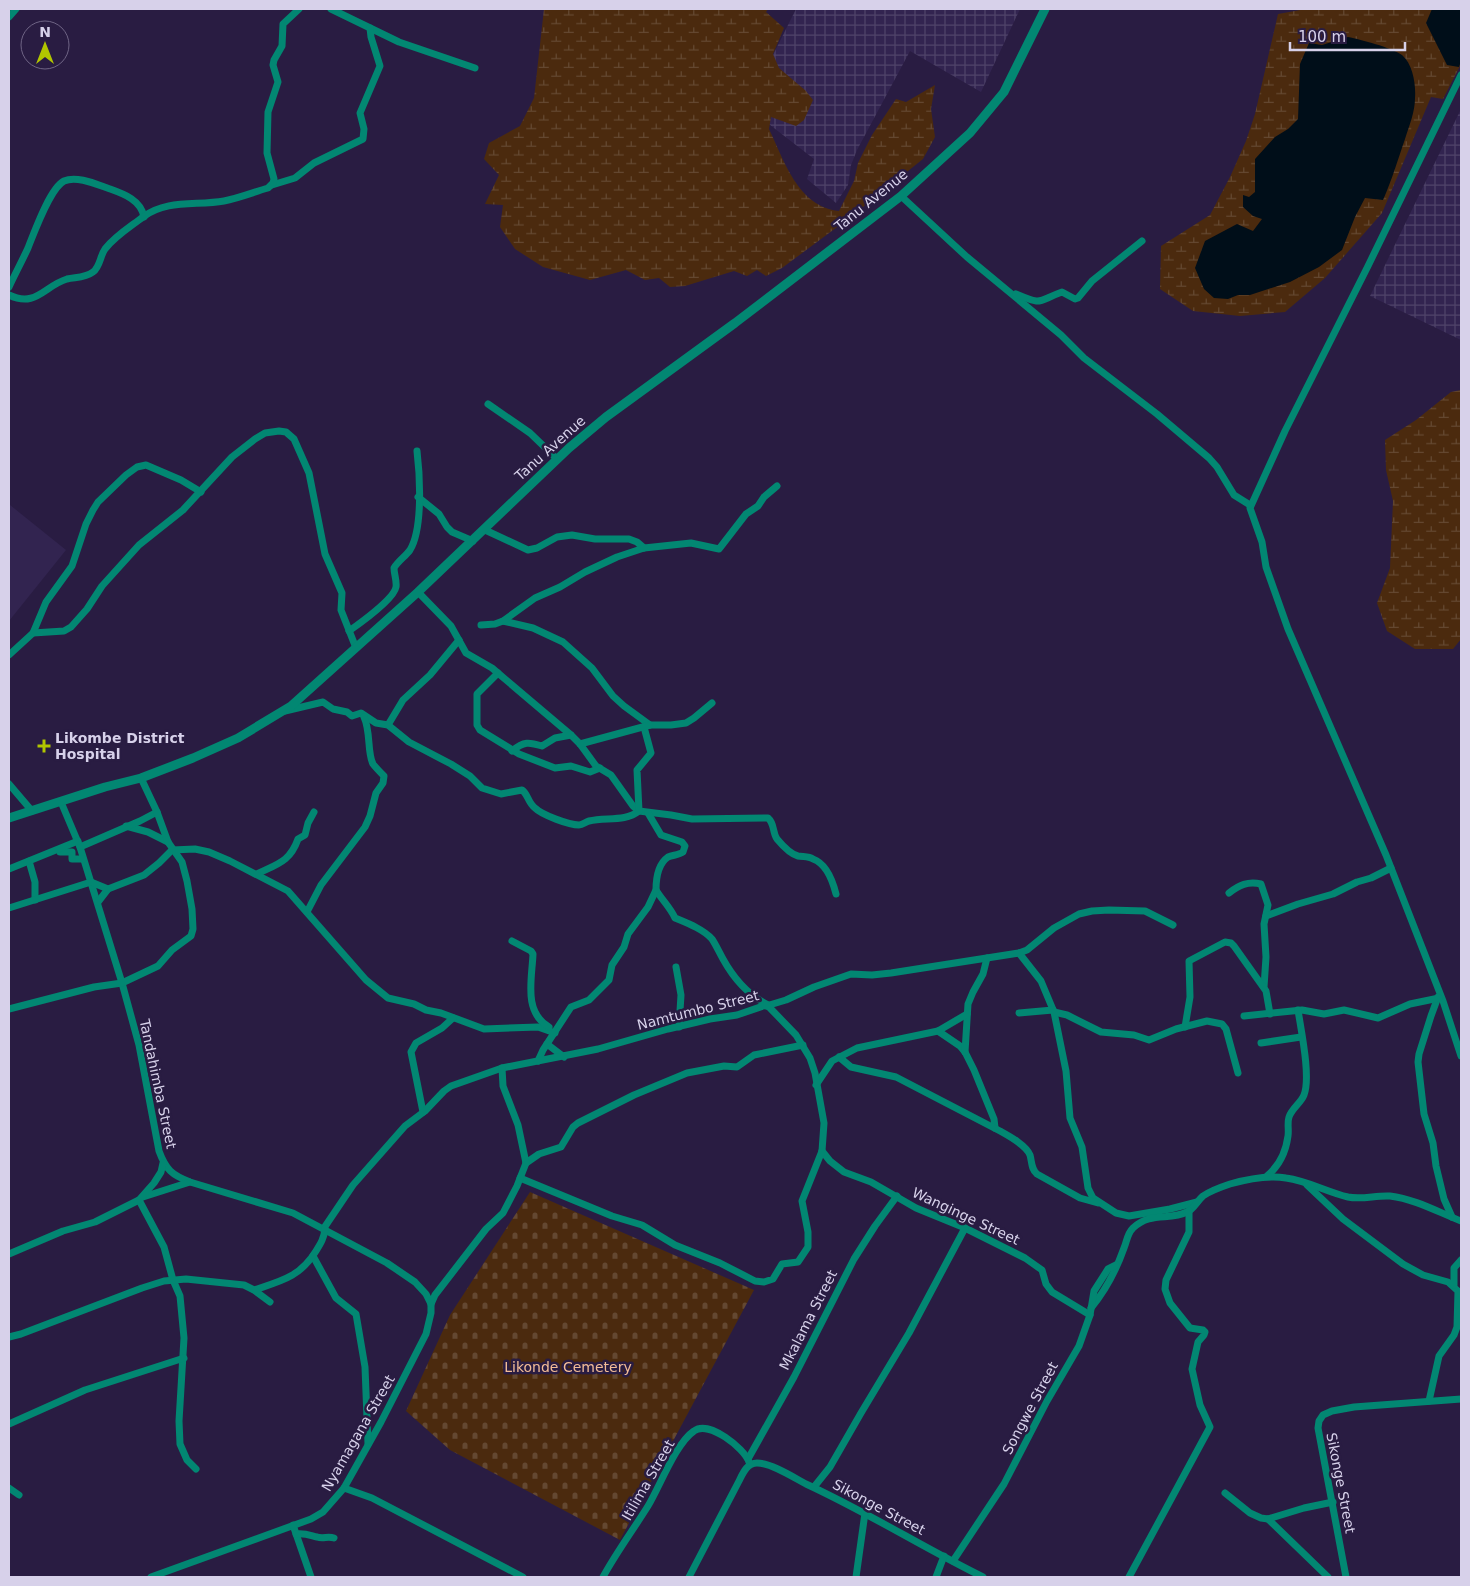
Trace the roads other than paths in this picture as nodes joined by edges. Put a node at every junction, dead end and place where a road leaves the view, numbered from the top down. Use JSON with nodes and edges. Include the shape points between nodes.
{"nodes":[{"id":1,"x":16,"y":9,"type":"edge"},
{"id":2,"x":299,"y":9,"type":"edge"},
{"id":3,"x":331,"y":9,"type":"edge"},
{"id":4,"x":1045,"y":9,"type":"edge"},
{"id":5,"x":9,"y":17,"type":"edge"},
{"id":6,"x":370,"y":28,"type":"junction"},
{"id":7,"x":475,"y":68,"type":"dead end"},
{"id":8,"x":1461,"y":75,"type":"edge"},
{"id":9,"x":272,"y":185,"type":"junction"},
{"id":10,"x":901,"y":196,"type":"junction"},
{"id":11,"x":144,"y":216,"type":"junction"},
{"id":12,"x":1142,"y":241,"type":"dead end"},
{"id":13,"x":9,"y":287,"type":"edge"},
{"id":14,"x":1009,"y":291,"type":"junction"},
{"id":15,"x":9,"y":295,"type":"edge"},
{"id":16,"x":488,"y":404,"type":"dead end"},
{"id":17,"x":417,"y":452,"type":"dead end"},
{"id":18,"x":557,"y":459,"type":"junction"},
{"id":19,"x":777,"y":486,"type":"dead end"},
{"id":20,"x":201,"y":492,"type":"junction"},
{"id":21,"x":418,"y":497,"type":"junction"},
{"id":22,"x":1250,"y":505,"type":"junction"},
{"id":23,"x":484,"y":530,"type":"junction"},
{"id":24,"x":473,"y":541,"type":"junction"},
{"id":25,"x":644,"y":548,"type":"junction"},
{"id":26,"x":418,"y":592,"type":"junction"},
{"id":27,"x":503,"y":621,"type":"junction"},
{"id":28,"x":481,"y":625,"type":"dead end"},
{"id":29,"x":349,"y":631,"type":"junction"},
{"id":30,"x":33,"y":633,"type":"junction"},
{"id":31,"x":459,"y":640,"type":"junction"},
{"id":32,"x":356,"y":648,"type":"junction"},
{"id":33,"x":9,"y":655,"type":"edge"},
{"id":34,"x":498,"y":673,"type":"junction"},
{"id":35,"x":712,"y":703,"type":"dead end"},
{"id":36,"x":280,"y":712,"type":"junction"},
{"id":37,"x":364,"y":717,"type":"junction"},
{"id":38,"x":388,"y":725,"type":"junction"},
{"id":39,"x":647,"y":726,"type":"junction"},
{"id":40,"x":571,"y":735,"type":"junction"},
{"id":41,"x":580,"y":744,"type":"junction"},
{"id":42,"x":512,"y":751,"type":"junction"},
{"id":43,"x":600,"y":768,"type":"junction"},
{"id":44,"x":141,"y":778,"type":"junction"},
{"id":45,"x":9,"y":784,"type":"edge"},
{"id":46,"x":61,"y":802,"type":"junction"},
{"id":47,"x":32,"y":811,"type":"junction"},
{"id":48,"x":639,"y":811,"type":"junction"},
{"id":49,"x":157,"y":812,"type":"junction"},
{"id":50,"x":314,"y":812,"type":"dead end"},
{"id":51,"x":648,"y":813,"type":"junction"},
{"id":52,"x":9,"y":818,"type":"edge"},
{"id":53,"x":126,"y":826,"type":"junction"},
{"id":54,"x":168,"y":842,"type":"junction"},
{"id":55,"x":79,"y":844,"type":"junction"},
{"id":56,"x":172,"y":850,"type":"junction"},
{"id":57,"x":52,"y":853,"type":"junction"},
{"id":58,"x":83,"y":859,"type":"junction"},
{"id":59,"x":29,"y":861,"type":"junction"},
{"id":60,"x":1391,"y":868,"type":"junction"},
{"id":61,"x":9,"y":869,"type":"edge"},
{"id":62,"x":257,"y":874,"type":"junction"},
{"id":63,"x":91,"y":882,"type":"junction"},
{"id":64,"x":108,"y":889,"type":"junction"},
{"id":65,"x":656,"y":890,"type":"junction"},
{"id":66,"x":836,"y":894,"type":"dead end"},
{"id":67,"x":1229,"y":894,"type":"dead end"},
{"id":68,"x":35,"y":900,"type":"junction"},
{"id":69,"x":98,"y":902,"type":"junction"},
{"id":70,"x":9,"y":908,"type":"edge"},
{"id":71,"x":307,"y":912,"type":"junction"},
{"id":72,"x":1266,"y":916,"type":"junction"},
{"id":73,"x":1173,"y":925,"type":"dead end"},
{"id":74,"x":512,"y":941,"type":"dead end"},
{"id":75,"x":1019,"y":953,"type":"junction"},
{"id":76,"x":987,"y":958,"type":"junction"},
{"id":77,"x":676,"y":967,"type":"dead end"},
{"id":78,"x":122,"y":983,"type":"junction"},
{"id":79,"x":1264,"y":987,"type":"junction"},
{"id":80,"x":1440,"y":998,"type":"junction"},
{"id":81,"x":767,"y":1005,"type":"junction"},
{"id":82,"x":9,"y":1009,"type":"edge"},
{"id":83,"x":1298,"y":1010,"type":"junction"},
{"id":84,"x":1053,"y":1011,"type":"junction"},
{"id":85,"x":1020,"y":1013,"type":"dead end"},
{"id":86,"x":967,"y":1014,"type":"junction"},
{"id":87,"x":1270,"y":1014,"type":"junction"},
{"id":88,"x":1244,"y":1016,"type":"dead end"},
{"id":89,"x":453,"y":1018,"type":"junction"},
{"id":90,"x":679,"y":1027,"type":"junction"},
{"id":91,"x":1185,"y":1028,"type":"junction"},
{"id":92,"x":938,"y":1031,"type":"junction"},
{"id":93,"x":556,"y":1032,"type":"junction"},
{"id":94,"x":1302,"y":1037,"type":"junction"},
{"id":95,"x":1261,"y":1043,"type":"dead end"},
{"id":96,"x":547,"y":1044,"type":"junction"},
{"id":97,"x":803,"y":1045,"type":"junction"},
{"id":98,"x":965,"y":1052,"type":"junction"},
{"id":99,"x":1461,"y":1056,"type":"edge"},
{"id":100,"x":564,"y":1057,"type":"junction"},
{"id":101,"x":839,"y":1057,"type":"junction"},
{"id":102,"x":538,"y":1061,"type":"junction"},
{"id":103,"x":502,"y":1068,"type":"junction"},
{"id":104,"x":1238,"y":1073,"type":"dead end"},
{"id":105,"x":816,"y":1085,"type":"junction"},
{"id":106,"x":423,"y":1112,"type":"junction"},
{"id":107,"x":995,"y":1128,"type":"junction"},
{"id":108,"x":822,"y":1151,"type":"junction"},
{"id":109,"x":163,"y":1163,"type":"junction"},
{"id":110,"x":526,"y":1163,"type":"junction"},
{"id":111,"x":1268,"y":1176,"type":"junction"},
{"id":112,"x":520,"y":1178,"type":"junction"},
{"id":113,"x":190,"y":1182,"type":"junction"},
{"id":114,"x":1304,"y":1183,"type":"junction"},
{"id":115,"x":896,"y":1196,"type":"junction"},
{"id":116,"x":140,"y":1199,"type":"junction"},
{"id":117,"x":1197,"y":1202,"type":"junction"},
{"id":118,"x":1100,"y":1203,"type":"junction"},
{"id":119,"x":1189,"y":1211,"type":"junction"},
{"id":120,"x":1452,"y":1217,"type":"junction"},
{"id":121,"x":1461,"y":1221,"type":"edge"},
{"id":122,"x":325,"y":1228,"type":"junction"},
{"id":123,"x":964,"y":1228,"type":"junction"},
{"id":124,"x":9,"y":1254,"type":"edge"},
{"id":125,"x":313,"y":1256,"type":"junction"},
{"id":126,"x":1461,"y":1260,"type":"edge"},
{"id":127,"x":173,"y":1280,"type":"junction"},
{"id":128,"x":1454,"y":1285,"type":"junction"},
{"id":129,"x":254,"y":1290,"type":"junction"},
{"id":130,"x":270,"y":1302,"type":"dead end"},
{"id":131,"x":431,"y":1304,"type":"junction"},
{"id":132,"x":1091,"y":1311,"type":"junction"},
{"id":133,"x":9,"y":1337,"type":"edge"},
{"id":134,"x":184,"y":1358,"type":"junction"},
{"id":135,"x":1461,"y":1399,"type":"edge"},
{"id":136,"x":1430,"y":1401,"type":"junction"},
{"id":137,"x":9,"y":1424,"type":"edge"},
{"id":138,"x":368,"y":1445,"type":"junction"},
{"id":139,"x":749,"y":1462,"type":"junction"},
{"id":140,"x":196,"y":1469,"type":"dead end"},
{"id":141,"x":814,"y":1487,"type":"junction"},
{"id":142,"x":9,"y":1488,"type":"edge"},
{"id":143,"x":344,"y":1488,"type":"junction"},
{"id":144,"x":1225,"y":1493,"type":"dead end"},
{"id":145,"x":19,"y":1494,"type":"dead end"},
{"id":146,"x":1333,"y":1502,"type":"junction"},
{"id":147,"x":865,"y":1513,"type":"junction"},
{"id":148,"x":1268,"y":1519,"type":"junction"},
{"id":149,"x":293,"y":1525,"type":"junction"},
{"id":150,"x":296,"y":1534,"type":"junction"},
{"id":151,"x":334,"y":1538,"type":"dead end"},
{"id":152,"x":944,"y":1556,"type":"junction"},
{"id":153,"x":954,"y":1560,"type":"junction"},
{"id":154,"x":167,"y":1574,"type":"edge"},
{"id":155,"x":151,"y":1577,"type":"edge"},
{"id":156,"x":311,"y":1577,"type":"edge"},
{"id":157,"x":523,"y":1577,"type":"edge"},
{"id":158,"x":602,"y":1577,"type":"edge"},
{"id":159,"x":690,"y":1577,"type":"edge"},
{"id":160,"x":856,"y":1577,"type":"edge"},
{"id":161,"x":936,"y":1577,"type":"edge"},
{"id":162,"x":983,"y":1577,"type":"edge"},
{"id":163,"x":1128,"y":1577,"type":"edge"},
{"id":164,"x":1328,"y":1577,"type":"edge"},
{"id":165,"x":1346,"y":1577,"type":"edge"}],
"edges":[{"from":1,"to":5,"type":"street"},
{"from":2,"to":9,"type":"street","via":[[283,24],[282,46],[273,65],[278,82],[268,112],[267,153],[274,179]]},
{"from":3,"to":6,"type":"street"},
{"from":4,"to":10,"type":"street","name":"Tanu Avenue","via":[[1004,92],[970,133]]},
{"from":6,"to":7,"type":"street","via":[[399,42]]},
{"from":6,"to":9,"type":"street","via":[[380,66],[360,113],[363,139],[314,163],[295,178]]},
{"from":8,"to":22,"type":"street"},
{"from":9,"to":11,"type":"street","via":[[225,200],[169,205]]},
{"from":10,"to":14,"type":"street"},
{"from":10,"to":18,"type":"street","name":"Tanu Avenue","via":[[606,417]]},
{"from":11,"to":13,"type":"street","via":[[129,197],[79,180],[64,181],[46,207]]},
{"from":11,"to":15,"type":"street","via":[[106,247],[92,273],[66,280],[33,298],[20,300]]},
{"from":12,"to":14,"type":"street","via":[[1092,281],[1078,298],[1062,292],[1034,302]]},
{"from":14,"to":22,"type":"street","via":[[1084,358],[1209,458],[1234,495]]},
{"from":16,"to":18,"type":"street","via":[[530,433]]},
{"from":17,"to":21,"type":"street"},
{"from":18,"to":23,"type":"street","name":"Tanu Avenue"},
{"from":19,"to":25,"type":"street","via":[[746,514],[719,549],[685,543]]},
{"from":20,"to":29,"type":"street","via":[[232,457],[255,439],[272,432],[290,435],[297,443],[309,473],[326,554],[342,593],[341,610]]},
{"from":20,"to":30,"type":"street","via":[[139,545],[71,627],[64,631]]},
{"from":20,"to":30,"type":"street","via":[[146,465],[126,475],[93,510],[72,566],[46,602]]},
{"from":21,"to":24,"type":"street","via":[[439,514],[452,532]]},
{"from":21,"to":29,"type":"street","via":[[416,536],[394,568],[394,592],[382,606]]},
{"from":22,"to":60,"type":"street","via":[[1266,567],[1288,629]]},
{"from":23,"to":24,"type":"street","name":"Tanu Avenue"},
{"from":23,"to":25,"type":"street","via":[[528,550],[557,537],[572,535],[629,539]]},
{"from":24,"to":26,"type":"street","name":"Tanu Avenue"},
{"from":25,"to":27,"type":"street","via":[[585,572],[535,598]]},
{"from":26,"to":31,"type":"street","via":[[451,626]]},
{"from":26,"to":32,"type":"street","name":"Tanu Avenue"},
{"from":27,"to":28,"type":"street"},
{"from":27,"to":39,"type":"street","via":[[534,628],[563,642],[592,668],[613,696]]},
{"from":29,"to":32,"type":"street"},
{"from":30,"to":33,"type":"street"},
{"from":31,"to":34,"type":"street","via":[[466,653]]},
{"from":31,"to":38,"type":"street","via":[[430,676],[404,700]]},
{"from":32,"to":36,"type":"street","name":"Tanu Avenue"},
{"from":34,"to":40,"type":"street"},
{"from":34,"to":42,"type":"street","via":[[477,694],[477,725],[483,733]]},
{"from":35,"to":39,"type":"street","via":[[686,723]]},
{"from":36,"to":37,"type":"street","via":[[323,702],[352,716],[360,713]]},
{"from":36,"to":44,"type":"street","name":"Tanu Avenue","via":[[230,741]]},
{"from":37,"to":38,"type":"street","via":[[380,725]]},
{"from":37,"to":71,"type":"street","via":[[371,758],[384,776],[383,783],[376,793],[365,827],[320,886]]},
{"from":38,"to":48,"type":"street","via":[[409,742],[470,776],[482,788],[502,794],[524,790],[527,800],[536,810],[568,822],[580,825],[630,816]]},
{"from":39,"to":41,"type":"street"},
{"from":39,"to":48,"type":"street","via":[[650,753],[638,770]]},
{"from":40,"to":41,"type":"street"},
{"from":40,"to":42,"type":"street","via":[[555,738],[542,746],[528,742]]},
{"from":41,"to":43,"type":"street"},
{"from":42,"to":43,"type":"street","via":[[554,768],[572,766],[590,772]]},
{"from":43,"to":48,"type":"street","via":[[611,775]]},
{"from":44,"to":46,"type":"street","name":"Tanu Avenue"},
{"from":44,"to":49,"type":"street"},
{"from":45,"to":47,"type":"street"},
{"from":46,"to":47,"type":"street","name":"Tanu Avenue"},
{"from":46,"to":55,"type":"street","name":"Tandahimba Street"},
{"from":47,"to":52,"type":"street","name":"Tanu Avenue"},
{"from":48,"to":51,"type":"street"},
{"from":49,"to":53,"type":"street"},
{"from":49,"to":54,"type":"street"},
{"from":50,"to":62,"type":"street","via":[[305,835],[298,839],[288,857]]},
{"from":51,"to":65,"type":"street","via":[[661,835],[685,846],[684,852],[667,858],[661,865]]},
{"from":51,"to":66,"type":"street","via":[[692,819],[768,818],[776,838],[790,853],[818,861],[830,876]]},
{"from":53,"to":54,"type":"street"},
{"from":53,"to":55,"type":"street"},
{"from":54,"to":56,"type":"street"},
{"from":55,"to":57,"type":"street"},
{"from":55,"to":58,"type":"street","name":"Tandahimba Street"},
{"from":56,"to":62,"type":"street","via":[[208,852]]},
{"from":56,"to":64,"type":"street","via":[[144,875]]},
{"from":56,"to":78,"type":"street","via":[[182,862],[187,880],[193,922],[191,936],[158,966]]},
{"from":57,"to":58,"type":"street","via":[[67,851],[72,852],[72,859]]},
{"from":57,"to":59,"type":"street"},
{"from":58,"to":63,"type":"street","name":"Tandahimba Street"},
{"from":59,"to":61,"type":"street"},
{"from":59,"to":68,"type":"street","via":[[35,882]]},
{"from":60,"to":72,"type":"street","via":[[1333,894]]},
{"from":60,"to":80,"type":"street"},
{"from":62,"to":71,"type":"street","via":[[288,891]]},
{"from":63,"to":64,"type":"street"},
{"from":63,"to":68,"type":"street"},
{"from":63,"to":69,"type":"street","name":"Tandahimba Street"},
{"from":64,"to":69,"type":"street"},
{"from":65,"to":81,"type":"street","via":[[675,918],[713,940],[743,988]]},
{"from":65,"to":93,"type":"street","via":[[628,934],[612,965],[608,982],[589,1000],[572,1007]]},
{"from":67,"to":72,"type":"street","via":[[1244,884],[1261,884],[1268,905]]},
{"from":68,"to":70,"type":"street"},
{"from":69,"to":78,"type":"street","name":"Tandahimba Street"},
{"from":71,"to":89,"type":"street","via":[[380,992],[392,1000]]},
{"from":72,"to":79,"type":"street"},
{"from":73,"to":75,"type":"street","via":[[1145,911],[1092,911],[1079,914],[1054,928]]},
{"from":74,"to":93,"type":"street","via":[[533,954],[531,985],[534,1008],[543,1023]]},
{"from":75,"to":76,"type":"street"},
{"from":75,"to":84,"type":"street","via":[[1041,981]]},
{"from":76,"to":81,"type":"street","via":[[891,973],[851,974]]},
{"from":76,"to":86,"type":"street","via":[[984,974],[973,992]]},
{"from":77,"to":90,"type":"street","via":[[681,996]]},
{"from":78,"to":82,"type":"street"},
{"from":78,"to":109,"type":"street","name":"Tandahimba Street","via":[[139,1045]]},
{"from":79,"to":87,"type":"street"},
{"from":79,"to":91,"type":"street","via":[[1232,943],[1225,942],[1190,959],[1190,997]]},
{"from":80,"to":83,"type":"street","via":[[1410,1004],[1378,1018],[1344,1010],[1321,1014]]},
{"from":80,"to":99,"type":"street"},
{"from":80,"to":120,"type":"street","via":[[1418,1062],[1424,1114],[1444,1199]]},
{"from":81,"to":90,"type":"street","name":"Namtumbo Street"},
{"from":81,"to":97,"type":"street","name":"Namtumbo Street"},
{"from":83,"to":87,"type":"street"},
{"from":83,"to":94,"type":"street"},
{"from":84,"to":85,"type":"street"},
{"from":84,"to":91,"type":"street","via":[[1101,1032],[1149,1040]]},
{"from":84,"to":118,"type":"street","via":[[1066,1071],[1070,1118],[1082,1147],[1088,1188]]},
{"from":86,"to":92,"type":"street"},
{"from":86,"to":98,"type":"street"},
{"from":87,"to":88,"type":"street"},
{"from":89,"to":93,"type":"street","via":[[484,1029],[538,1027]]},
{"from":89,"to":106,"type":"street","via":[[416,1043],[411,1052]]},
{"from":90,"to":100,"type":"street","name":"Namtumbo Street"},
{"from":91,"to":104,"type":"street","via":[[1212,1021],[1225,1026]]},
{"from":92,"to":98,"type":"street"},
{"from":92,"to":101,"type":"street","via":[[857,1048]]},
{"from":93,"to":96,"type":"street"},
{"from":94,"to":95,"type":"street"},
{"from":94,"to":111,"type":"street","via":[[1305,1089],[1288,1118],[1288,1135],[1282,1154]]},
{"from":96,"to":100,"type":"street"},
{"from":96,"to":102,"type":"street"},
{"from":97,"to":105,"type":"street","name":"Namtumbo Street","via":[[810,1058]]},
{"from":97,"to":110,"type":"street","via":[[754,1055],[737,1067],[724,1066],[687,1073],[634,1095],[582,1121],[573,1127],[561,1147]]},
{"from":98,"to":107,"type":"street"},
{"from":100,"to":102,"type":"street","name":"Namtumbo Street"},
{"from":101,"to":105,"type":"street","via":[[832,1061]]},
{"from":101,"to":107,"type":"street","via":[[851,1067],[896,1077]]},
{"from":102,"to":103,"type":"street","name":"Namtumbo Street"},
{"from":103,"to":106,"type":"street","name":"Namtumbo Street","via":[[451,1086]]},
{"from":103,"to":110,"type":"street"},
{"from":105,"to":108,"type":"street","name":"Namtumbo Street","via":[[824,1123]]},
{"from":106,"to":122,"type":"street","name":"Namtumbo Street","via":[[405,1126],[368,1166]]},
{"from":107,"to":118,"type":"street","via":[[1027,1151],[1037,1174],[1080,1198]]},
{"from":108,"to":112,"type":"street","name":"Namtumbo Street","via":[[802,1201],[808,1247],[798,1262],[782,1264],[773,1279],[764,1282],[755,1281],[675,1245],[642,1225]]},
{"from":108,"to":115,"type":"street","name":"Wanginge Street","via":[[844,1172]]},
{"from":109,"to":113,"type":"street","name":"Tandahimba Street","via":[[171,1173]]},
{"from":109,"to":116,"type":"street","via":[[158,1176]]},
{"from":110,"to":112,"type":"street"},
{"from":111,"to":114,"type":"street"},
{"from":111,"to":117,"type":"street","via":[[1230,1184],[1208,1193]]},
{"from":112,"to":131,"type":"street","via":[[503,1213],[486,1229]]},
{"from":113,"to":116,"type":"street"},
{"from":113,"to":122,"type":"street","name":"Tandahimba Street","via":[[293,1213]]},
{"from":114,"to":120,"type":"street","via":[[1353,1198],[1380,1196],[1411,1200]]},
{"from":114,"to":128,"type":"street","via":[[1343,1219],[1403,1264],[1423,1275]]},
{"from":115,"to":123,"type":"street","name":"Wanginge Street"},
{"from":115,"to":139,"type":"street","name":"Mkalama Street","via":[[854,1258]]},
{"from":116,"to":124,"type":"street","via":[[95,1222],[62,1231]]},
{"from":116,"to":127,"type":"street","via":[[164,1247]]},
{"from":117,"to":118,"type":"street","via":[[1129,1216],[1116,1213]]},
{"from":117,"to":119,"type":"street"},
{"from":119,"to":132,"type":"street","name":"Songwe Street","via":[[1176,1216],[1157,1216],[1138,1224],[1128,1236],[1116,1265],[1108,1269],[1098,1286]]},
{"from":119,"to":163,"type":"street","via":[[1190,1229],[1166,1280],[1166,1292],[1190,1328],[1205,1332],[1198,1342],[1192,1369],[1200,1405],[1210,1427]]},
{"from":120,"to":121,"type":"street"},
{"from":122,"to":125,"type":"street","name":"Namtumbo Street","via":[[322,1244]]},
{"from":122,"to":131,"type":"street","name":"Tandahimba Street","via":[[415,1282]]},
{"from":123,"to":132,"type":"street","name":"Wanginge Street","via":[[1026,1258],[1042,1270],[1052,1292]]},
{"from":123,"to":141,"type":"street","via":[[909,1332],[830,1467]]},
{"from":125,"to":129,"type":"street","name":"Namtumbo Street","via":[[299,1272]]},
{"from":125,"to":138,"type":"street","via":[[336,1298],[356,1314],[365,1367]]},
{"from":126,"to":128,"type":"street","via":[[1454,1268]]},
{"from":127,"to":129,"type":"street","via":[[236,1284]]},
{"from":127,"to":133,"type":"street","via":[[142,1288]]},
{"from":127,"to":134,"type":"street","via":[[182,1306]]},
{"from":128,"to":136,"type":"street","via":[[1459,1298],[1457,1327],[1439,1356]]},
{"from":129,"to":130,"type":"street"},
{"from":131,"to":138,"type":"street","name":"Nyamagana Street","via":[[426,1334]]},
{"from":132,"to":153,"type":"street","name":"Songwe Street","via":[[1079,1346],[1004,1484]]},
{"from":134,"to":137,"type":"street","via":[[85,1390]]},
{"from":134,"to":140,"type":"street","via":[[180,1444],[187,1460]]},
{"from":135,"to":136,"type":"street","name":"Sikonge Street"},
{"from":136,"to":146,"type":"street","name":"Sikonge Street","via":[[1354,1406],[1323,1415],[1318,1428]]},
{"from":138,"to":143,"type":"street","name":"Nyamagana Street"},
{"from":139,"to":141,"type":"street","name":"Sikonge Street"},
{"from":139,"to":158,"type":"street","name":"Itilima Street","via":[[738,1446],[712,1431],[700,1428],[691,1433]]},
{"from":139,"to":159,"type":"street","name":"Mkalama Street"},
{"from":141,"to":147,"type":"street","name":"Sikonge Street"},
{"from":142,"to":145,"type":"street"},
{"from":143,"to":149,"type":"street","name":"Nyamagana Street","via":[[323,1512]]},
{"from":143,"to":157,"type":"street","via":[[372,1498]]},
{"from":144,"to":148,"type":"street","via":[[1250,1512]]},
{"from":146,"to":148,"type":"street"},
{"from":146,"to":165,"type":"street","name":"Sikonge Street"},
{"from":147,"to":152,"type":"street","name":"Sikonge Street"},
{"from":147,"to":160,"type":"street"},
{"from":148,"to":164,"type":"street"},
{"from":149,"to":150,"type":"street"},
{"from":149,"to":154,"type":"street","name":"Nyamagana Street"},
{"from":150,"to":151,"type":"street"},
{"from":150,"to":156,"type":"street"},
{"from":152,"to":153,"type":"street","name":"Sikonge Street"},
{"from":152,"to":161,"type":"street"},
{"from":153,"to":162,"type":"street","name":"Sikonge Street"},
{"from":154,"to":155,"type":"street","name":"Nyamagana Street"}]}
